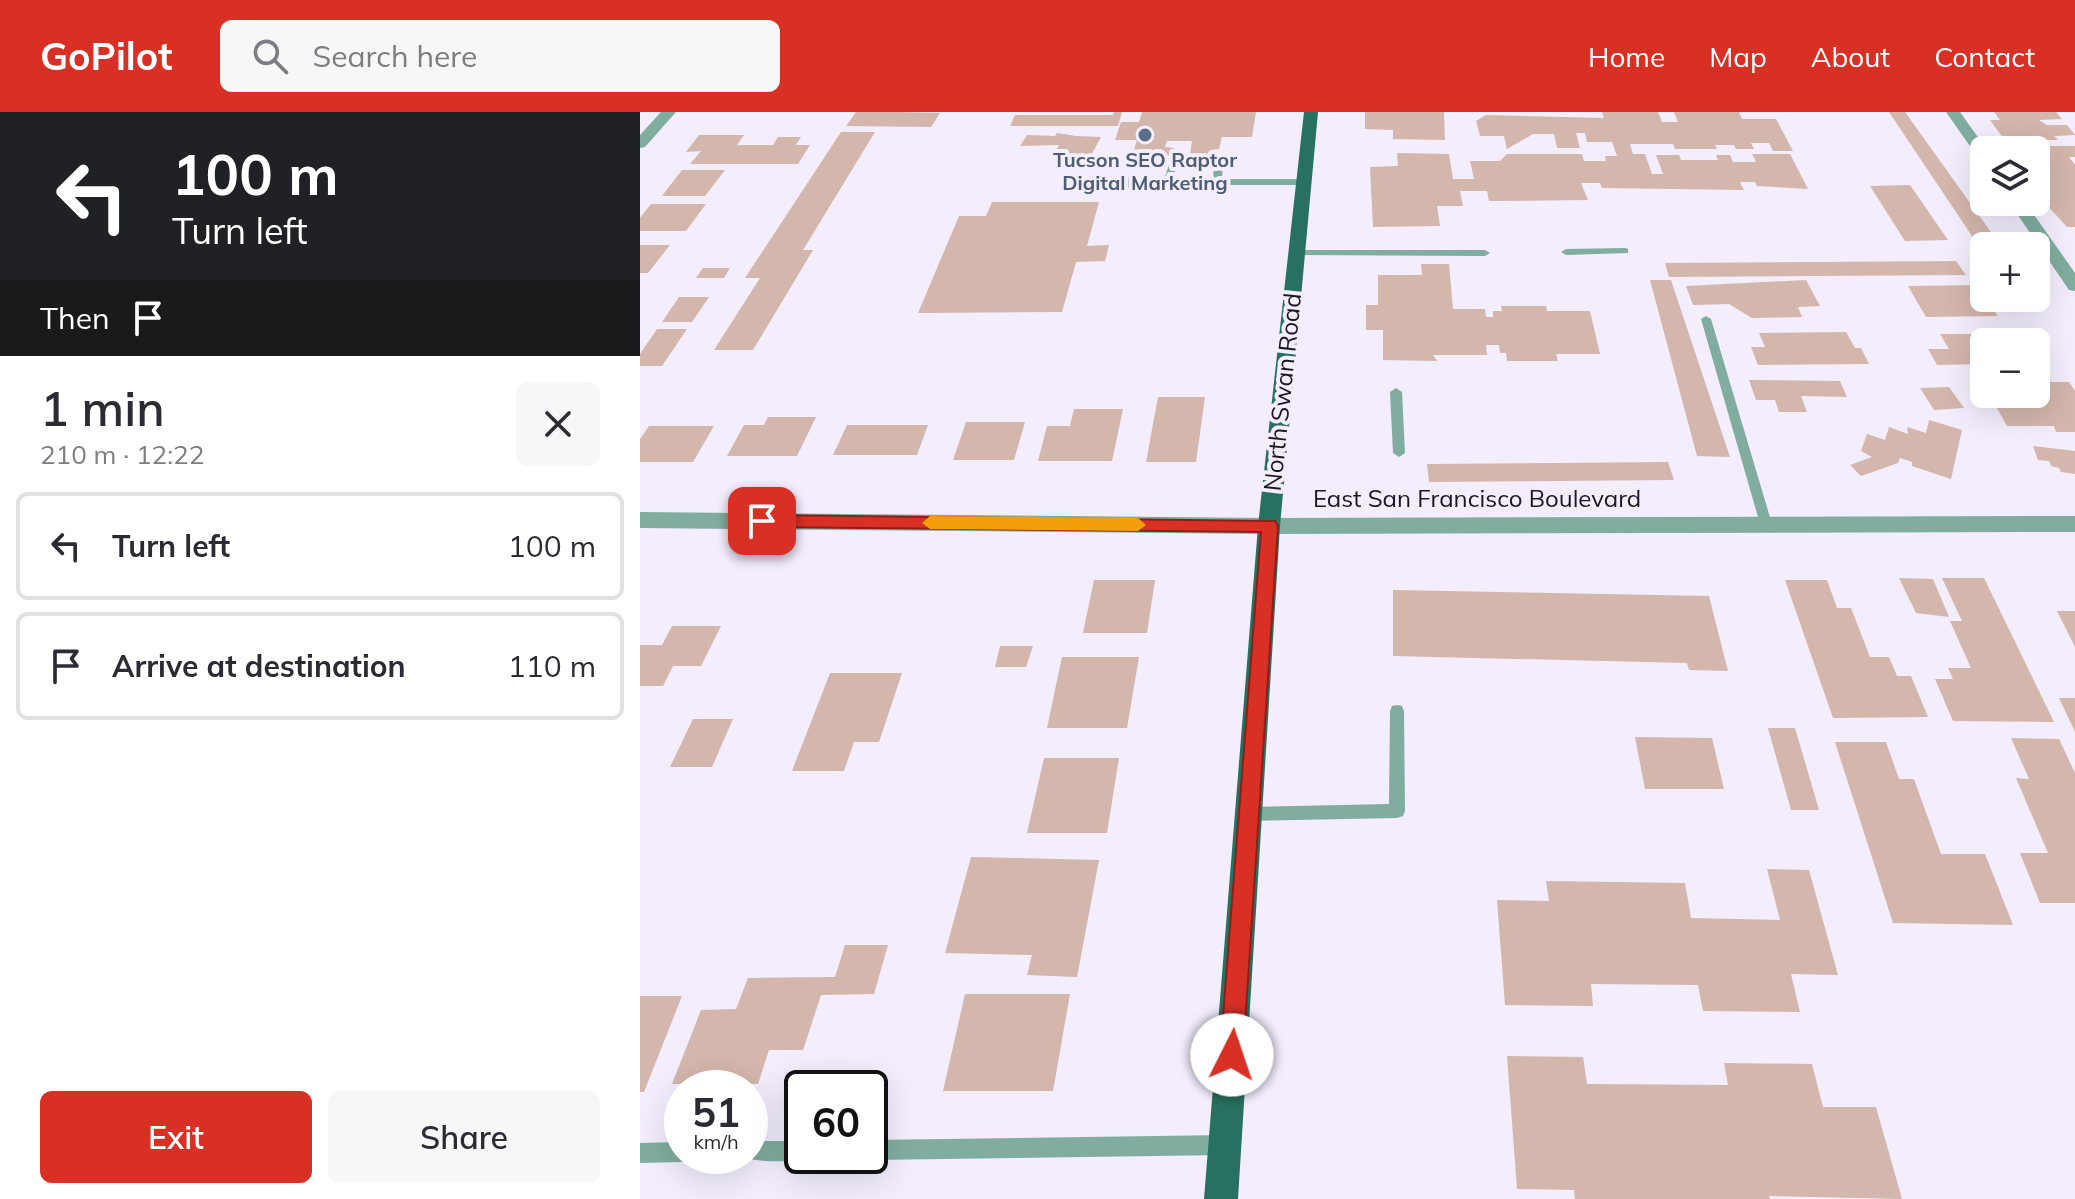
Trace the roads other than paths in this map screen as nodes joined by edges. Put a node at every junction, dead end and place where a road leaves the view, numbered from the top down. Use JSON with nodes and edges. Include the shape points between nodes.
{"nodes":[{"id":1,"x":669,"y":112,"type":"edge"},
{"id":2,"x":1311,"y":112,"type":"edge"},
{"id":3,"x":1953,"y":112,"type":"edge"},
{"id":4,"x":1970,"y":136,"type":"edge"},
{"id":5,"x":640,"y":144,"type":"edge"},
{"id":6,"x":1190,"y":158,"type":"dead end"},
{"id":7,"x":1209,"y":158,"type":"dead end"},
{"id":8,"x":1144,"y":182,"type":"junction"},
{"id":9,"x":1168,"y":182,"type":"junction"},
{"id":10,"x":1217,"y":182,"type":"junction"},
{"id":11,"x":1304,"y":182,"type":"junction"},
{"id":12,"x":2027,"y":216,"type":"edge"},
{"id":13,"x":1625,"y":251,"type":"dead end"},
{"id":14,"x":1566,"y":252,"type":"dead end"},
{"id":15,"x":1297,"y":253,"type":"junction"},
{"id":16,"x":1485,"y":253,"type":"dead end"},
{"id":17,"x":2075,"y":286,"type":"edge"},
{"id":18,"x":1706,"y":319,"type":"dead end"},
{"id":19,"x":1396,"y":392,"type":"dead end"},
{"id":20,"x":1399,"y":453,"type":"dead end"},
{"id":21,"x":640,"y":520,"type":"edge"},
{"id":22,"x":1766,"y":524,"type":"junction"},
{"id":23,"x":2075,"y":524,"type":"edge"},
{"id":24,"x":1269,"y":526,"type":"junction"},
{"id":25,"x":1397,"y":711,"type":"dead end"},
{"id":26,"x":1249,"y":814,"type":"junction"},
{"id":27,"x":1225,"y":1145,"type":"junction"},
{"id":28,"x":888,"y":1150,"type":"edge"},
{"id":29,"x":664,"y":1152,"type":"edge"},
{"id":30,"x":640,"y":1153,"type":"edge"},
{"id":31,"x":1221,"y":1199,"type":"edge"}],
"edges":[{"from":1,"to":5,"type":"street"},
{"from":2,"to":11,"type":"main road","name":"North Swan Road"},
{"from":3,"to":4,"type":"street"},
{"from":6,"to":9,"type":"lane","via":[[1172,167]]},
{"from":7,"to":10,"type":"lane","via":[[1219,165]]},
{"from":8,"to":8,"type":"lane","via":[[1126,179],[1074,182],[1093,189],[1124,189]]},
{"from":8,"to":9,"type":"lane"},
{"from":9,"to":10,"type":"lane"},
{"from":10,"to":11,"type":"lane"},
{"from":11,"to":15,"type":"main road","name":"North Swan Road"},
{"from":12,"to":17,"type":"street"},
{"from":13,"to":14,"type":"lane"},
{"from":15,"to":16,"type":"lane"},
{"from":15,"to":24,"type":"main road","name":"North Swan Road"},
{"from":18,"to":22,"type":"lane"},
{"from":19,"to":20,"type":"lane"},
{"from":21,"to":24,"type":"street","name":"East San Francisco Boulevard"},
{"from":22,"to":23,"type":"street","name":"East San Francisco Boulevard"},
{"from":22,"to":24,"type":"street","name":"East San Francisco Boulevard"},
{"from":24,"to":26,"type":"main road","name":"North Swan Road"},
{"from":25,"to":26,"type":"lane","via":[[1397,811]]},
{"from":26,"to":27,"type":"main road","name":"North Swan Road"},
{"from":27,"to":28,"type":"lane"},
{"from":27,"to":31,"type":"main road","name":"North Swan Road"},
{"from":29,"to":30,"type":"lane"}]}
